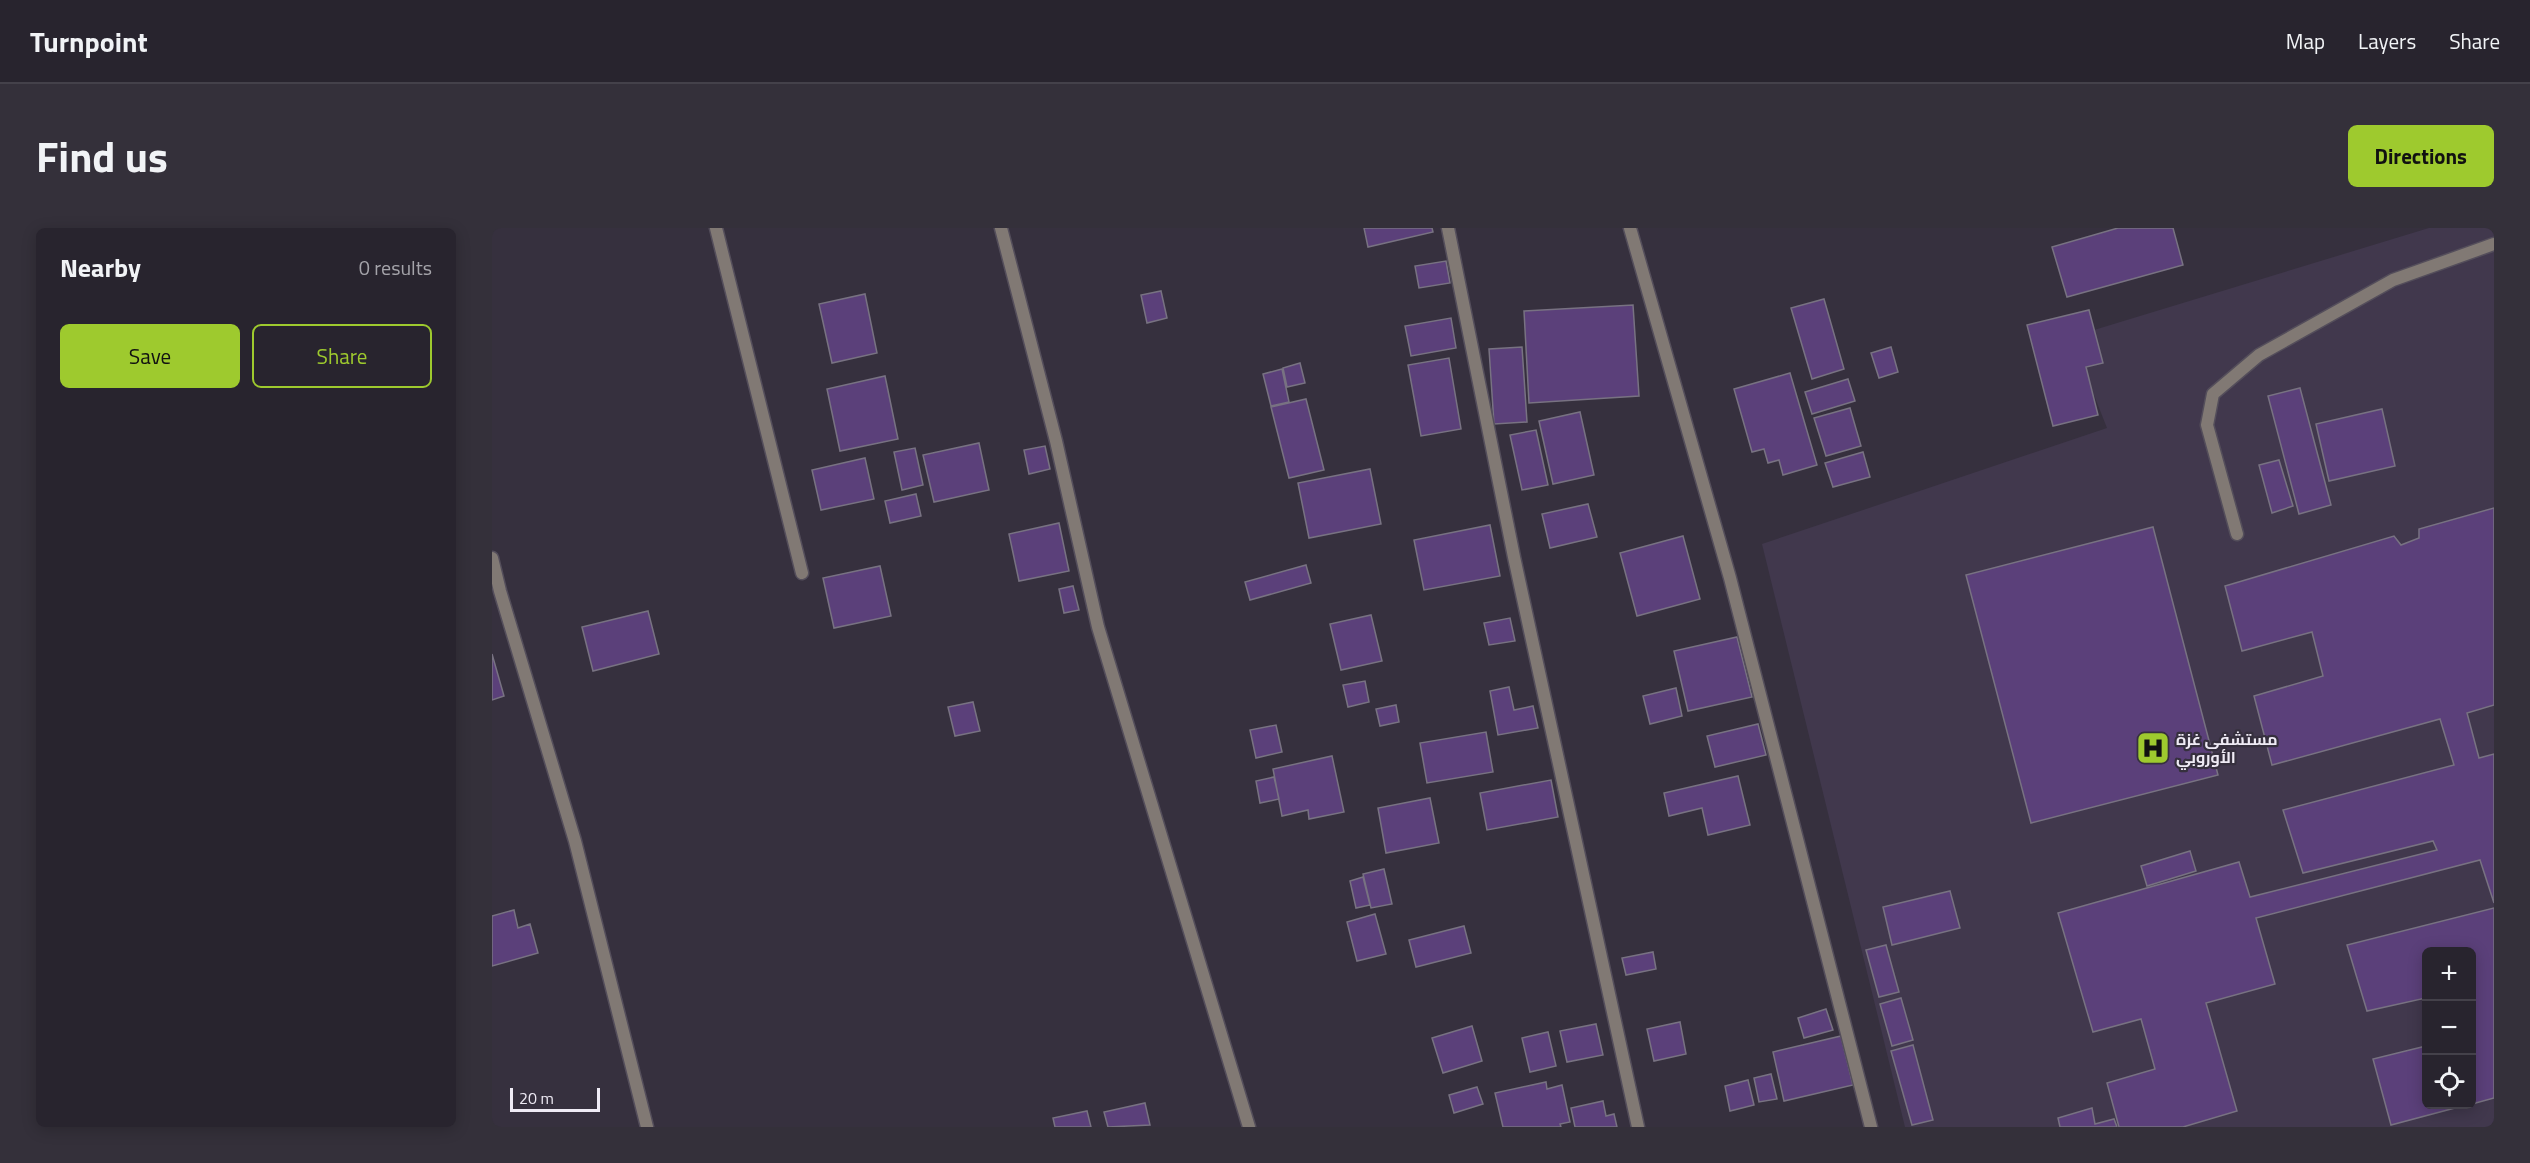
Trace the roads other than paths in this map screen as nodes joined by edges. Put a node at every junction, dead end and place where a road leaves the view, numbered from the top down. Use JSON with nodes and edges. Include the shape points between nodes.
{"nodes":[{"id":1,"x":716,"y":228,"type":"edge"},
{"id":2,"x":1000,"y":228,"type":"edge"},
{"id":3,"x":1448,"y":228,"type":"edge"},
{"id":4,"x":1629,"y":228,"type":"edge"},
{"id":5,"x":2494,"y":244,"type":"edge"},
{"id":6,"x":2237,"y":534,"type":"dead end"},
{"id":7,"x":492,"y":558,"type":"edge"},
{"id":8,"x":802,"y":573,"type":"dead end"},
{"id":9,"x":647,"y":1127,"type":"edge"},
{"id":10,"x":1249,"y":1127,"type":"edge"},
{"id":11,"x":1638,"y":1127,"type":"edge"},
{"id":12,"x":1871,"y":1127,"type":"edge"}],
"edges":[{"from":1,"to":8,"type":"street"},
{"from":2,"to":10,"type":"street","via":[[1056,441],[1098,627]]},
{"from":3,"to":11,"type":"street","via":[[1514,557]]},
{"from":4,"to":12,"type":"street","via":[[1730,578]]},
{"from":5,"to":6,"type":"street","via":[[2393,280],[2259,355],[2213,394],[2207,425]]},
{"from":7,"to":9,"type":"street","via":[[575,842]]}]}
